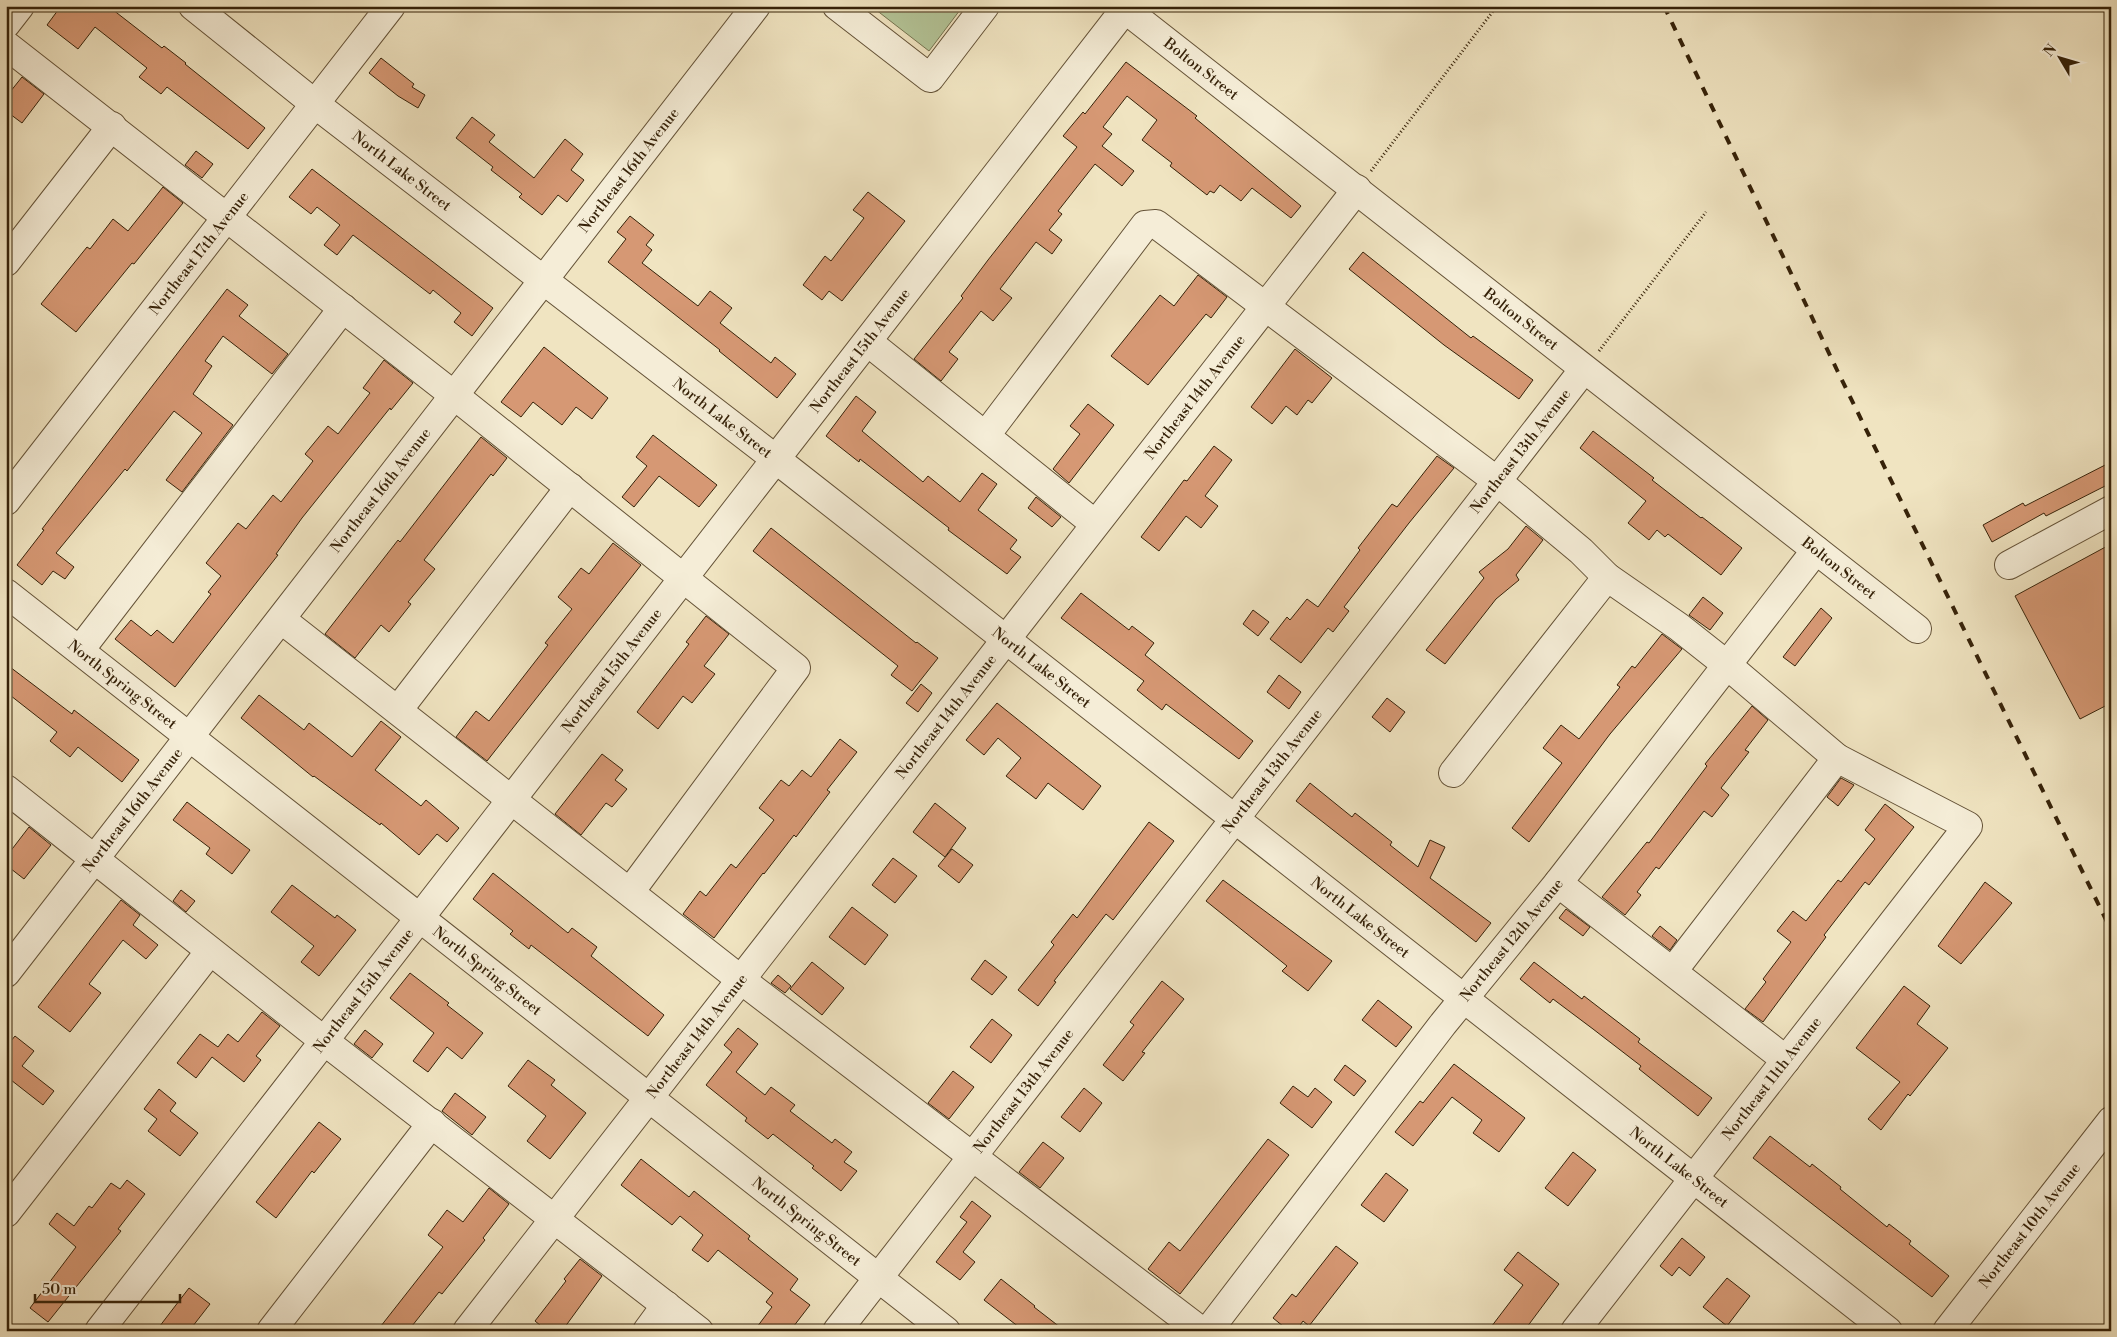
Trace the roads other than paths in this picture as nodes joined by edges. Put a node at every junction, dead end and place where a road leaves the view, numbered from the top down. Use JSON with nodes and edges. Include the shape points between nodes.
{"nodes":[{"id":1,"x":20,"y":6,"type":"edge"},
{"id":2,"x":193,"y":6,"type":"edge"},
{"id":3,"x":391,"y":6,"type":"edge"},
{"id":4,"x":756,"y":6,"type":"edge"},
{"id":5,"x":837,"y":6,"type":"edge"},
{"id":6,"x":985,"y":6,"type":"edge"},
{"id":7,"x":1123,"y":8,"type":"edge"},
{"id":8,"x":6,"y":24,"type":"edge"},
{"id":9,"x":6,"y":45,"type":"edge"},
{"id":10,"x":316,"y":104,"type":"junction"},
{"id":11,"x":112,"y":126,"type":"junction"},
{"id":12,"x":1357,"y":189,"type":"junction"},
{"id":13,"x":228,"y":217,"type":"junction"},
{"id":14,"x":6,"y":262,"type":"edge"},
{"id":15,"x":544,"y":280,"type":"junction"},
{"id":16,"x":1265,"y":306,"type":"junction"},
{"id":17,"x":343,"y":308,"type":"junction"},
{"id":18,"x":868,"y":342,"type":"junction"},
{"id":19,"x":1584,"y":369,"type":"junction"},
{"id":20,"x":455,"y":396,"type":"junction"},
{"id":21,"x":986,"y":435,"type":"junction"},
{"id":22,"x":777,"y":460,"type":"junction"},
{"id":23,"x":1497,"y":482,"type":"junction"},
{"id":24,"x":570,"y":488,"type":"junction"},
{"id":25,"x":6,"y":501,"type":"edge"},
{"id":26,"x":2111,"y":510,"type":"edge"},
{"id":27,"x":1095,"y":524,"type":"junction"},
{"id":28,"x":1816,"y":550,"type":"junction"},
{"id":29,"x":2009,"y":565,"type":"dead end"},
{"id":30,"x":1607,"y":577,"type":"junction"},
{"id":31,"x":684,"y":578,"type":"junction"},
{"id":32,"x":6,"y":593,"type":"edge"},
{"id":33,"x":282,"y":620,"type":"junction"},
{"id":34,"x":1917,"y":629,"type":"dead end"},
{"id":35,"x":1004,"y":640,"type":"junction"},
{"id":36,"x":80,"y":650,"type":"junction"},
{"id":37,"x":1727,"y":665,"type":"junction"},
{"id":38,"x":398,"y":710,"type":"junction"},
{"id":39,"x":190,"y":738,"type":"junction"},
{"id":40,"x":1837,"y":758,"type":"junction"},
{"id":41,"x":1453,"y":773,"type":"dead end"},
{"id":42,"x":6,"y":789,"type":"edge"},
{"id":43,"x":512,"y":798,"type":"junction"},
{"id":44,"x":1235,"y":820,"type":"junction"},
{"id":45,"x":95,"y":860,"type":"junction"},
{"id":46,"x":1558,"y":883,"type":"junction"},
{"id":47,"x":630,"y":892,"type":"junction"},
{"id":48,"x":419,"y":917,"type":"junction"},
{"id":49,"x":210,"y":951,"type":"junction"},
{"id":50,"x":1672,"y":971,"type":"junction"},
{"id":51,"x":6,"y":973,"type":"edge"},
{"id":52,"x":740,"y":979,"type":"junction"},
{"id":53,"x":1464,"y":1000,"type":"junction"},
{"id":54,"x":323,"y":1040,"type":"junction"},
{"id":55,"x":1786,"y":1060,"type":"junction"},
{"id":56,"x":648,"y":1098,"type":"junction"},
{"id":57,"x":2111,"y":1121,"type":"edge"},
{"id":58,"x":432,"y":1123,"type":"junction"},
{"id":59,"x":974,"y":1157,"type":"junction"},
{"id":60,"x":1693,"y":1179,"type":"junction"},
{"id":61,"x":6,"y":1213,"type":"edge"},
{"id":62,"x":554,"y":1219,"type":"junction"},
{"id":63,"x":878,"y":1278,"type":"junction"},
{"id":64,"x":666,"y":1305,"type":"junction"},
{"id":65,"x":99,"y":1331,"type":"edge"},
{"id":66,"x":271,"y":1331,"type":"edge"},
{"id":67,"x":467,"y":1331,"type":"edge"},
{"id":68,"x":646,"y":1331,"type":"edge"},
{"id":69,"x":699,"y":1331,"type":"edge"},
{"id":70,"x":837,"y":1331,"type":"edge"},
{"id":71,"x":946,"y":1331,"type":"edge"},
{"id":72,"x":1201,"y":1331,"type":"edge"},
{"id":73,"x":1208,"y":1331,"type":"edge"},
{"id":74,"x":1575,"y":1331,"type":"edge"},
{"id":75,"x":1888,"y":1331,"type":"edge"},
{"id":76,"x":1947,"y":1331,"type":"edge"}],
"edges":[{"from":1,"to":8,"type":"street"},
{"from":2,"to":10,"type":"street","name":"North Lake Street"},
{"from":3,"to":10,"type":"street","name":"Northeast 17th Avenue"},
{"from":4,"to":15,"type":"street","name":"Northeast 16th Avenue"},
{"from":5,"to":6,"type":"street","via":[[930,78]]},
{"from":7,"to":12,"type":"street","name":"Bolton Street"},
{"from":7,"to":18,"type":"street","name":"Northeast 15th Avenue"},
{"from":9,"to":11,"type":"street"},
{"from":10,"to":13,"type":"street","name":"Northeast 17th Avenue"},
{"from":10,"to":15,"type":"street","name":"North Lake Street"},
{"from":11,"to":13,"type":"street"},
{"from":11,"to":14,"type":"street"},
{"from":12,"to":16,"type":"street","name":"Northeast 14th Avenue"},
{"from":12,"to":19,"type":"street","name":"Bolton Street"},
{"from":13,"to":17,"type":"street"},
{"from":13,"to":25,"type":"street","name":"Northeast 17th Avenue"},
{"from":15,"to":20,"type":"street","name":"Northeast 16th Avenue"},
{"from":15,"to":22,"type":"street","name":"North Lake Street"},
{"from":16,"to":21,"type":"street","via":[[1156,224],[1145,225]]},
{"from":16,"to":23,"type":"street"},
{"from":16,"to":27,"type":"street","name":"Northeast 14th Avenue"},
{"from":17,"to":20,"type":"street"},
{"from":17,"to":36,"type":"street"},
{"from":18,"to":21,"type":"street"},
{"from":18,"to":22,"type":"street","name":"Northeast 15th Avenue"},
{"from":19,"to":23,"type":"street","name":"Northeast 13th Avenue"},
{"from":19,"to":28,"type":"street","name":"Bolton Street"},
{"from":20,"to":24,"type":"street"},
{"from":20,"to":33,"type":"street","name":"Northeast 16th Avenue"},
{"from":21,"to":27,"type":"street"},
{"from":22,"to":31,"type":"street","name":"Northeast 15th Avenue"},
{"from":22,"to":35,"type":"street","name":"North Lake Street"},
{"from":23,"to":30,"type":"street","via":[[1581,551]]},
{"from":23,"to":44,"type":"street","name":"Northeast 13th Avenue"},
{"from":24,"to":31,"type":"street"},
{"from":24,"to":38,"type":"street"},
{"from":26,"to":29,"type":"street"},
{"from":27,"to":35,"type":"street","name":"Northeast 14th Avenue"},
{"from":28,"to":34,"type":"street","name":"Bolton Street"},
{"from":28,"to":37,"type":"street","name":"Northeast 12th Avenue"},
{"from":30,"to":37,"type":"street"},
{"from":30,"to":41,"type":"street"},
{"from":31,"to":43,"type":"street","name":"Northeast 15th Avenue"},
{"from":31,"to":47,"type":"street","via":[[796,668]]},
{"from":32,"to":36,"type":"street","name":"North Spring Street"},
{"from":33,"to":38,"type":"street"},
{"from":33,"to":39,"type":"street","name":"Northeast 16th Avenue"},
{"from":35,"to":44,"type":"street","name":"North Lake Street"},
{"from":35,"to":52,"type":"street","name":"Northeast 14th Avenue"},
{"from":36,"to":39,"type":"street","name":"North Spring Street"},
{"from":37,"to":40,"type":"street"},
{"from":37,"to":46,"type":"street","name":"Northeast 12th Avenue"},
{"from":38,"to":43,"type":"street"},
{"from":39,"to":45,"type":"street","name":"Northeast 16th Avenue"},
{"from":39,"to":48,"type":"street","name":"North Spring Street"},
{"from":40,"to":50,"type":"street"},
{"from":40,"to":55,"type":"street","name":"Northeast 11th Avenue","via":[[1968,826]]},
{"from":42,"to":45,"type":"street"},
{"from":43,"to":47,"type":"street"},
{"from":43,"to":48,"type":"street","name":"Northeast 15th Avenue"},
{"from":44,"to":53,"type":"street","name":"North Lake Street"},
{"from":44,"to":59,"type":"street","name":"Northeast 13th Avenue"},
{"from":45,"to":49,"type":"street"},
{"from":45,"to":51,"type":"street","name":"Northeast 16th Avenue"},
{"from":46,"to":50,"type":"street"},
{"from":46,"to":53,"type":"street","name":"Northeast 12th Avenue"},
{"from":47,"to":52,"type":"street"},
{"from":48,"to":54,"type":"street","name":"Northeast 15th Avenue"},
{"from":48,"to":56,"type":"street","name":"North Spring Street"},
{"from":49,"to":54,"type":"street"},
{"from":49,"to":61,"type":"street"},
{"from":50,"to":55,"type":"street"},
{"from":52,"to":56,"type":"street","name":"Northeast 14th Avenue"},
{"from":52,"to":59,"type":"street"},
{"from":53,"to":60,"type":"street","name":"North Lake Street"},
{"from":53,"to":73,"type":"street","name":"Northeast 12th Avenue"},
{"from":54,"to":58,"type":"street"},
{"from":54,"to":65,"type":"street","name":"Northeast 15th Avenue"},
{"from":55,"to":60,"type":"street","name":"Northeast 11th Avenue"},
{"from":56,"to":62,"type":"street","name":"Northeast 14th Avenue"},
{"from":56,"to":63,"type":"street","name":"North Spring Street"},
{"from":57,"to":76,"type":"street","name":"Northeast 10th Avenue"},
{"from":58,"to":62,"type":"street"},
{"from":58,"to":66,"type":"street"},
{"from":59,"to":63,"type":"street","name":"Northeast 13th Avenue"},
{"from":59,"to":72,"type":"street"},
{"from":60,"to":74,"type":"street","name":"Northeast 11th Avenue"},
{"from":60,"to":75,"type":"street","name":"North Lake Street"},
{"from":62,"to":64,"type":"street"},
{"from":62,"to":67,"type":"street","name":"Northeast 14th Avenue"},
{"from":63,"to":70,"type":"street","name":"Northeast 13th Avenue"},
{"from":63,"to":71,"type":"street","name":"North Spring Street"},
{"from":64,"to":68,"type":"street"},
{"from":64,"to":69,"type":"street"}]}
